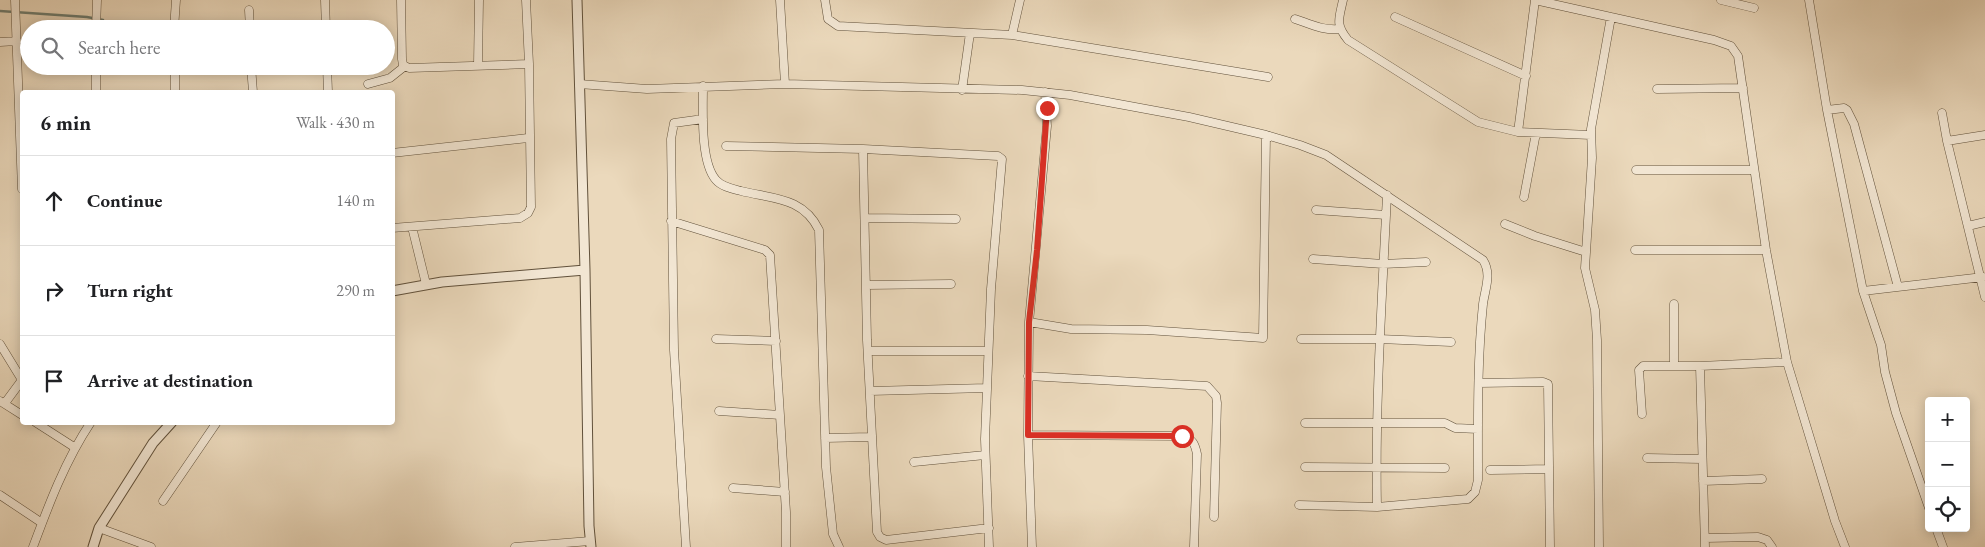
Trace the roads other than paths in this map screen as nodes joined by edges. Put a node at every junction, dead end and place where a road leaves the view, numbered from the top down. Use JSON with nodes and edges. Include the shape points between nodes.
{"nodes":[{"id":1,"x":97,"y":0,"type":"edge"},
{"id":2,"x":176,"y":0,"type":"edge"},
{"id":3,"x":325,"y":0,"type":"edge"},
{"id":4,"x":401,"y":0,"type":"edge"},
{"id":5,"x":479,"y":0,"type":"edge"},
{"id":6,"x":526,"y":0,"type":"edge"},
{"id":7,"x":577,"y":0,"type":"edge"},
{"id":8,"x":780,"y":0,"type":"edge"},
{"id":9,"x":825,"y":0,"type":"edge"},
{"id":10,"x":1020,"y":0,"type":"edge"},
{"id":11,"x":1343,"y":0,"type":"edge"},
{"id":12,"x":1535,"y":0,"type":"edge"},
{"id":13,"x":1720,"y":0,"type":"edge"},
{"id":14,"x":1809,"y":0,"type":"edge"},
{"id":15,"x":15,"y":2,"type":"edge"},
{"id":16,"x":1560,"y":3,"type":"edge"},
{"id":17,"x":1754,"y":8,"type":"dead end"},
{"id":18,"x":249,"y":10,"type":"dead end"},
{"id":19,"x":1611,"y":17,"type":"junction"},
{"id":20,"x":1395,"y":18,"type":"dead end"},
{"id":21,"x":1295,"y":19,"type":"dead end"},
{"id":22,"x":96,"y":20,"type":"edge"},
{"id":23,"x":175,"y":20,"type":"edge"},
{"id":24,"x":250,"y":20,"type":"edge"},
{"id":25,"x":326,"y":20,"type":"edge"},
{"id":26,"x":1340,"y":29,"type":"junction"},
{"id":27,"x":970,"y":33,"type":"junction"},
{"id":28,"x":1012,"y":35,"type":"junction"},
{"id":29,"x":17,"y":41,"type":"junction"},
{"id":30,"x":0,"y":42,"type":"edge"},
{"id":31,"x":529,"y":64,"type":"junction"},
{"id":32,"x":478,"y":65,"type":"junction"},
{"id":33,"x":405,"y":66,"type":"junction"},
{"id":34,"x":395,"y":74,"type":"edge"},
{"id":35,"x":96,"y":75,"type":"edge"},
{"id":36,"x":175,"y":75,"type":"edge"},
{"id":37,"x":252,"y":75,"type":"edge"},
{"id":38,"x":327,"y":75,"type":"edge"},
{"id":39,"x":394,"y":75,"type":"edge"},
{"id":40,"x":1526,"y":76,"type":"junction"},
{"id":41,"x":1268,"y":77,"type":"dead end"},
{"id":42,"x":368,"y":84,"type":"dead end"},
{"id":43,"x":579,"y":84,"type":"junction"},
{"id":44,"x":785,"y":84,"type":"junction"},
{"id":45,"x":703,"y":86,"type":"junction"},
{"id":46,"x":1743,"y":88,"type":"junction"},
{"id":47,"x":1657,"y":89,"type":"dead end"},
{"id":48,"x":96,"y":90,"type":"edge"},
{"id":49,"x":175,"y":90,"type":"edge"},
{"id":50,"x":252,"y":90,"type":"edge"},
{"id":51,"x":328,"y":90,"type":"edge"},
{"id":52,"x":962,"y":90,"type":"junction"},
{"id":53,"x":1045,"y":92,"type":"junction"},
{"id":54,"x":1827,"y":110,"type":"junction"},
{"id":55,"x":1942,"y":114,"type":"dead end"},
{"id":56,"x":703,"y":119,"type":"junction"},
{"id":57,"x":20,"y":130,"type":"edge"},
{"id":58,"x":1518,"y":132,"type":"junction"},
{"id":59,"x":1536,"y":133,"type":"junction"},
{"id":60,"x":1985,"y":134,"type":"edge"},
{"id":61,"x":1266,"y":135,"type":"junction"},
{"id":62,"x":1591,"y":135,"type":"junction"},
{"id":63,"x":528,"y":138,"type":"junction"},
{"id":64,"x":1947,"y":141,"type":"junction"},
{"id":65,"x":726,"y":146,"type":"dead end"},
{"id":66,"x":863,"y":149,"type":"junction"},
{"id":67,"x":395,"y":154,"type":"edge"},
{"id":68,"x":1636,"y":170,"type":"dead end"},
{"id":69,"x":1754,"y":170,"type":"junction"},
{"id":70,"x":1387,"y":195,"type":"junction"},
{"id":71,"x":1524,"y":197,"type":"dead end"},
{"id":72,"x":1316,"y":210,"type":"dead end"},
{"id":73,"x":1386,"y":215,"type":"junction"},
{"id":74,"x":865,"y":218,"type":"junction"},
{"id":75,"x":956,"y":219,"type":"dead end"},
{"id":76,"x":671,"y":221,"type":"junction"},
{"id":77,"x":1985,"y":222,"type":"edge"},
{"id":78,"x":1505,"y":224,"type":"dead end"},
{"id":79,"x":1968,"y":226,"type":"junction"},
{"id":80,"x":412,"y":227,"type":"junction"},
{"id":81,"x":395,"y":228,"type":"edge"},
{"id":82,"x":1635,"y":250,"type":"dead end"},
{"id":83,"x":1766,"y":250,"type":"junction"},
{"id":84,"x":1586,"y":252,"type":"junction"},
{"id":85,"x":1313,"y":259,"type":"dead end"},
{"id":86,"x":1426,"y":262,"type":"dead end"},
{"id":87,"x":1383,"y":264,"type":"junction"},
{"id":88,"x":585,"y":270,"type":"junction"},
{"id":89,"x":1982,"y":277,"type":"edge"},
{"id":90,"x":426,"y":284,"type":"junction"},
{"id":91,"x":951,"y":284,"type":"dead end"},
{"id":92,"x":866,"y":285,"type":"junction"},
{"id":93,"x":1898,"y":287,"type":"junction"},
{"id":94,"x":395,"y":290,"type":"edge"},
{"id":95,"x":1863,"y":291,"type":"junction"},
{"id":96,"x":1985,"y":297,"type":"edge"},
{"id":97,"x":1674,"y":304,"type":"dead end"},
{"id":98,"x":1029,"y":322,"type":"junction"},
{"id":99,"x":1301,"y":339,"type":"dead end"},
{"id":100,"x":1379,"y":339,"type":"junction"},
{"id":101,"x":716,"y":340,"type":"dead end"},
{"id":102,"x":776,"y":341,"type":"junction"},
{"id":103,"x":1451,"y":342,"type":"dead end"},
{"id":104,"x":0,"y":344,"type":"edge"},
{"id":105,"x":868,"y":351,"type":"junction"},
{"id":106,"x":988,"y":351,"type":"junction"},
{"id":107,"x":1787,"y":362,"type":"junction"},
{"id":108,"x":1674,"y":366,"type":"junction"},
{"id":109,"x":1700,"y":366,"type":"junction"},
{"id":110,"x":1028,"y":376,"type":"junction"},
{"id":111,"x":20,"y":377,"type":"edge"},
{"id":112,"x":20,"y":382,"type":"edge"},
{"id":113,"x":1479,"y":383,"type":"junction"},
{"id":114,"x":987,"y":388,"type":"junction"},
{"id":115,"x":870,"y":392,"type":"junction"},
{"id":116,"x":2,"y":402,"type":"edge"},
{"id":117,"x":719,"y":411,"type":"dead end"},
{"id":118,"x":20,"y":414,"type":"edge"},
{"id":119,"x":1642,"y":414,"type":"dead end"},
{"id":120,"x":780,"y":415,"type":"junction"},
{"id":121,"x":1377,"y":422,"type":"junction"},
{"id":122,"x":1305,"y":423,"type":"dead end"},
{"id":123,"x":40,"y":425,"type":"edge"},
{"id":124,"x":89,"y":425,"type":"edge"},
{"id":125,"x":169,"y":425,"type":"edge"},
{"id":126,"x":215,"y":425,"type":"edge"},
{"id":127,"x":1478,"y":429,"type":"junction"},
{"id":128,"x":1028,"y":435,"type":"junction"},
{"id":129,"x":872,"y":437,"type":"junction"},
{"id":130,"x":825,"y":438,"type":"junction"},
{"id":131,"x":74,"y":447,"type":"junction"},
{"id":132,"x":985,"y":455,"type":"junction"},
{"id":133,"x":1647,"y":458,"type":"dead end"},
{"id":134,"x":1702,"y":459,"type":"junction"},
{"id":135,"x":914,"y":462,"type":"dead end"},
{"id":136,"x":1304,"y":468,"type":"dead end"},
{"id":137,"x":1376,"y":468,"type":"junction"},
{"id":138,"x":1445,"y":468,"type":"dead end"},
{"id":139,"x":1548,"y":469,"type":"junction"},
{"id":140,"x":1490,"y":470,"type":"dead end"},
{"id":141,"x":1762,"y":479,"type":"dead end"},
{"id":142,"x":1703,"y":481,"type":"junction"},
{"id":143,"x":733,"y":488,"type":"dead end"},
{"id":144,"x":785,"y":492,"type":"junction"},
{"id":145,"x":0,"y":495,"type":"edge"},
{"id":146,"x":1925,"y":496,"type":"edge"},
{"id":147,"x":163,"y":501,"type":"dead end"},
{"id":148,"x":1300,"y":505,"type":"dead end"},
{"id":149,"x":1377,"y":507,"type":"junction"},
{"id":150,"x":1214,"y":517,"type":"dead end"},
{"id":151,"x":42,"y":523,"type":"junction"},
{"id":152,"x":99,"y":528,"type":"junction"},
{"id":153,"x":988,"y":528,"type":"junction"},
{"id":154,"x":1937,"y":532,"type":"edge"},
{"id":155,"x":1705,"y":538,"type":"junction"},
{"id":156,"x":591,"y":544,"type":"edge"},
{"id":157,"x":33,"y":547,"type":"edge"},
{"id":158,"x":93,"y":547,"type":"edge"},
{"id":159,"x":151,"y":547,"type":"edge"},
{"id":160,"x":515,"y":547,"type":"edge"},
{"id":161,"x":686,"y":547,"type":"edge"},
{"id":162,"x":786,"y":547,"type":"edge"},
{"id":163,"x":839,"y":547,"type":"edge"},
{"id":164,"x":989,"y":547,"type":"edge"},
{"id":165,"x":1032,"y":547,"type":"edge"},
{"id":166,"x":1194,"y":547,"type":"edge"},
{"id":167,"x":1550,"y":547,"type":"edge"},
{"id":168,"x":1599,"y":547,"type":"edge"},
{"id":169,"x":1705,"y":547,"type":"edge"},
{"id":170,"x":1772,"y":547,"type":"edge"},
{"id":171,"x":1845,"y":547,"type":"edge"},
{"id":172,"x":1943,"y":547,"type":"edge"}],
"edges":[{"from":1,"to":22,"type":"street"},
{"from":2,"to":23,"type":"street"},
{"from":3,"to":25,"type":"street"},
{"from":4,"to":33,"type":"street","via":[[402,59]]},
{"from":5,"to":32,"type":"street"},
{"from":6,"to":31,"type":"street"},
{"from":7,"to":43,"type":"street"},
{"from":8,"to":44,"type":"street"},
{"from":9,"to":27,"type":"street","via":[[828,19],[838,26]]},
{"from":10,"to":28,"type":"street"},
{"from":11,"to":26,"type":"street"},
{"from":12,"to":16,"type":"street"},
{"from":12,"to":40,"type":"street"},
{"from":13,"to":17,"type":"street"},
{"from":14,"to":54,"type":"street"},
{"from":15,"to":29,"type":"street"},
{"from":16,"to":19,"type":"street"},
{"from":18,"to":24,"type":"street"},
{"from":19,"to":46,"type":"street","via":[[1730,46],[1738,56]]},
{"from":19,"to":62,"type":"street"},
{"from":20,"to":40,"type":"street"},
{"from":21,"to":26,"type":"street","via":[[1330,30]]},
{"from":26,"to":58,"type":"street","via":[[1348,40],[1478,122]]},
{"from":27,"to":28,"type":"street"},
{"from":27,"to":52,"type":"street"},
{"from":28,"to":41,"type":"street"},
{"from":29,"to":30,"type":"street"},
{"from":29,"to":57,"type":"street"},
{"from":31,"to":32,"type":"street"},
{"from":31,"to":63,"type":"street"},
{"from":32,"to":33,"type":"street"},
{"from":33,"to":34,"type":"street"},
{"from":35,"to":48,"type":"street"},
{"from":36,"to":49,"type":"street"},
{"from":37,"to":50,"type":"street"},
{"from":38,"to":51,"type":"street"},
{"from":39,"to":42,"type":"street"},
{"from":40,"to":58,"type":"street"},
{"from":43,"to":45,"type":"street","via":[[646,89]]},
{"from":43,"to":88,"type":"street"},
{"from":44,"to":45,"type":"street"},
{"from":44,"to":52,"type":"street"},
{"from":45,"to":56,"type":"street"},
{"from":46,"to":47,"type":"street"},
{"from":46,"to":69,"type":"street"},
{"from":52,"to":53,"type":"street"},
{"from":53,"to":61,"type":"street","via":[[1189,117]]},
{"from":53,"to":98,"type":"street","via":[[1047,126]]},
{"from":54,"to":93,"type":"street","via":[[1844,108],[1854,124]]},
{"from":54,"to":95,"type":"street"},
{"from":55,"to":64,"type":"street"},
{"from":56,"to":76,"type":"street","via":[[674,123],[671,139]]},
{"from":56,"to":130,"type":"street","via":[[704,144],[716,180],[728,188],[791,202],[806,210],[819,230]]},
{"from":58,"to":59,"type":"street"},
{"from":59,"to":62,"type":"street"},
{"from":59,"to":71,"type":"street"},
{"from":60,"to":64,"type":"street"},
{"from":61,"to":70,"type":"street","via":[[1326,155]]},
{"from":61,"to":98,"type":"street","via":[[1263,338],[1147,330],[1071,329]]},
{"from":62,"to":84,"type":"street"},
{"from":63,"to":67,"type":"street"},
{"from":63,"to":80,"type":"street","via":[[531,207],[528,213],[520,218]]},
{"from":64,"to":79,"type":"street"},
{"from":65,"to":66,"type":"street"},
{"from":66,"to":74,"type":"street"},
{"from":66,"to":106,"type":"street","via":[[998,156],[1002,159]]},
{"from":68,"to":69,"type":"street"},
{"from":69,"to":83,"type":"street"},
{"from":70,"to":73,"type":"street"},
{"from":70,"to":113,"type":"street","via":[[1484,260],[1488,267]]},
{"from":72,"to":73,"type":"street"},
{"from":73,"to":87,"type":"street"},
{"from":74,"to":75,"type":"street"},
{"from":74,"to":92,"type":"street"},
{"from":76,"to":102,"type":"street","via":[[766,250],[770,255]]},
{"from":76,"to":161,"type":"street","via":[[674,350]]},
{"from":77,"to":79,"type":"street"},
{"from":78,"to":84,"type":"street"},
{"from":79,"to":89,"type":"street"},
{"from":80,"to":81,"type":"street"},
{"from":80,"to":90,"type":"street"},
{"from":82,"to":83,"type":"street"},
{"from":83,"to":107,"type":"street"},
{"from":84,"to":168,"type":"street","via":[[1585,268],[1595,310],[1597,340]]},
{"from":85,"to":87,"type":"street"},
{"from":86,"to":87,"type":"street"},
{"from":87,"to":100,"type":"street"},
{"from":88,"to":90,"type":"street"},
{"from":88,"to":156,"type":"street"},
{"from":89,"to":93,"type":"street"},
{"from":89,"to":96,"type":"street"},
{"from":90,"to":94,"type":"street"},
{"from":91,"to":92,"type":"street"},
{"from":92,"to":105,"type":"street"},
{"from":93,"to":95,"type":"street"},
{"from":95,"to":146,"type":"street","via":[[1881,345],[1884,372],[1896,413]]},
{"from":97,"to":108,"type":"street"},
{"from":98,"to":110,"type":"street"},
{"from":99,"to":100,"type":"street"},
{"from":100,"to":103,"type":"street"},
{"from":100,"to":121,"type":"street"},
{"from":101,"to":102,"type":"street"},
{"from":102,"to":120,"type":"street"},
{"from":104,"to":111,"type":"street"},
{"from":105,"to":106,"type":"street"},
{"from":105,"to":115,"type":"street"},
{"from":106,"to":114,"type":"street"},
{"from":107,"to":109,"type":"street"},
{"from":107,"to":171,"type":"street"},
{"from":108,"to":109,"type":"street"},
{"from":108,"to":119,"type":"street","via":[[1640,368]]},
{"from":109,"to":134,"type":"street"},
{"from":110,"to":128,"type":"street"},
{"from":110,"to":150,"type":"street","via":[[1207,386],[1216,396],[1217,403]]},
{"from":112,"to":116,"type":"street"},
{"from":113,"to":127,"type":"street"},
{"from":113,"to":139,"type":"street","via":[[1548,384]]},
{"from":114,"to":115,"type":"street"},
{"from":114,"to":132,"type":"street"},
{"from":115,"to":129,"type":"street"},
{"from":116,"to":118,"type":"street"},
{"from":117,"to":120,"type":"street"},
{"from":120,"to":144,"type":"street"},
{"from":121,"to":122,"type":"street"},
{"from":121,"to":127,"type":"street","via":[[1445,423],[1455,428]]},
{"from":121,"to":137,"type":"street"},
{"from":123,"to":131,"type":"street"},
{"from":124,"to":131,"type":"street"},
{"from":125,"to":152,"type":"street","via":[[153,443]]},
{"from":126,"to":147,"type":"street"},
{"from":127,"to":149,"type":"street","via":[[1478,480],[1475,492],[1468,499]]},
{"from":128,"to":165,"type":"street"},
{"from":128,"to":166,"type":"street","via":[[1190,438],[1196,445],[1197,454]]},
{"from":129,"to":130,"type":"street"},
{"from":129,"to":153,"type":"street","via":[[877,532],[880,537],[886,540]]},
{"from":130,"to":163,"type":"street","via":[[833,534]]},
{"from":131,"to":151,"type":"street"},
{"from":132,"to":135,"type":"street"},
{"from":132,"to":153,"type":"street"},
{"from":133,"to":134,"type":"street"},
{"from":134,"to":142,"type":"street"},
{"from":136,"to":137,"type":"street"},
{"from":137,"to":138,"type":"street"},
{"from":137,"to":149,"type":"street"},
{"from":139,"to":140,"type":"street"},
{"from":139,"to":167,"type":"street"},
{"from":141,"to":142,"type":"street"},
{"from":142,"to":155,"type":"street"},
{"from":143,"to":144,"type":"street"},
{"from":144,"to":162,"type":"street"},
{"from":145,"to":151,"type":"street"},
{"from":148,"to":149,"type":"street"},
{"from":151,"to":157,"type":"street"},
{"from":152,"to":158,"type":"street"},
{"from":152,"to":159,"type":"street"},
{"from":153,"to":164,"type":"street"},
{"from":154,"to":172,"type":"street"},
{"from":155,"to":169,"type":"street"},
{"from":155,"to":170,"type":"street","via":[[1758,537],[1767,540]]},
{"from":156,"to":160,"type":"street"}]}
